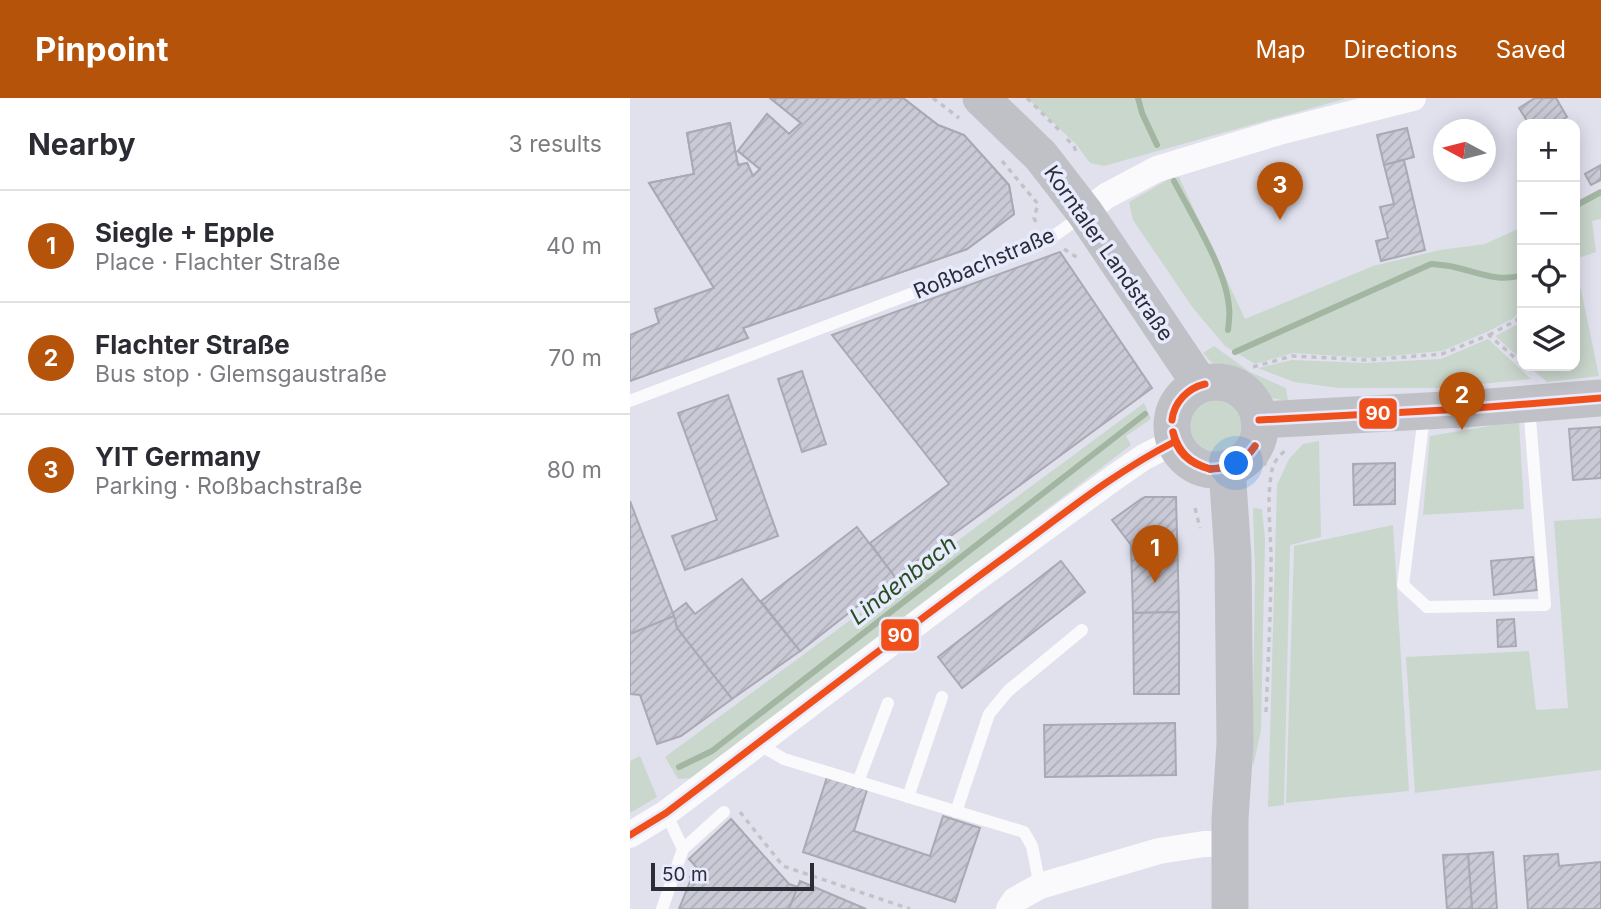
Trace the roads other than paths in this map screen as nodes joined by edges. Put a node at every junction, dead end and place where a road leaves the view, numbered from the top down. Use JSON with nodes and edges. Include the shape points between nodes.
{"nodes":[{"id":1,"x":981,"y":98,"type":"edge"},
{"id":2,"x":1413,"y":98,"type":"edge"},
{"id":3,"x":1085,"y":213,"type":"junction"},
{"id":4,"x":1200,"y":384,"type":"junction"},
{"id":5,"x":1601,"y":398,"type":"edge"},
{"id":6,"x":630,"y":401,"type":"edge"},
{"id":7,"x":1529,"y":403,"type":"junction"},
{"id":8,"x":1425,"y":411,"type":"junction"},
{"id":9,"x":1259,"y":420,"type":"junction"},
{"id":10,"x":1174,"y":442,"type":"junction"},
{"id":11,"x":1249,"y":464,"type":"junction"},
{"id":12,"x":1082,"y":630,"type":"dead end"},
{"id":13,"x":942,"y":697,"type":"dead end"},
{"id":14,"x":888,"y":704,"type":"dead end"},
{"id":15,"x":757,"y":744,"type":"junction"},
{"id":16,"x":858,"y":782,"type":"junction"},
{"id":17,"x":908,"y":797,"type":"junction"},
{"id":18,"x":724,"y":812,"type":"dead end"},
{"id":19,"x":956,"y":812,"type":"junction"},
{"id":20,"x":666,"y":814,"type":"junction"},
{"id":21,"x":630,"y":835,"type":"edge"},
{"id":22,"x":1230,"y":844,"type":"junction"},
{"id":23,"x":683,"y":849,"type":"junction"},
{"id":24,"x":1040,"y":886,"type":"junction"},
{"id":25,"x":662,"y":909,"type":"edge"},
{"id":26,"x":1009,"y":909,"type":"edge"},
{"id":27,"x":1230,"y":909,"type":"edge"}],
"edges":[{"from":1,"to":3,"type":"main road","name":"Korntaler Landstraße","via":[[1041,156]]},
{"from":2,"to":3,"type":"street","name":"Roßbachstraße","via":[[1157,169],[1106,196]]},
{"from":3,"to":4,"type":"main road","name":"Korntaler Landstraße"},
{"from":3,"to":6,"type":"lane","name":"Roßbachstraße","via":[[1048,240]]},
{"from":4,"to":9,"type":"main road","via":[[1219,382],[1238,388],[1252,401]]},
{"from":4,"to":10,"type":"main road","via":[[1175,408]]},
{"from":5,"to":7,"type":"main road"},
{"from":7,"to":8,"type":"main road"},
{"from":7,"to":8,"type":"lane","via":[[1545,605],[1427,607],[1403,585]]},
{"from":8,"to":9,"type":"main road"},
{"from":9,"to":11,"type":"main road"},
{"from":10,"to":11,"type":"main road","via":[[1183,456],[1211,470]]},
{"from":10,"to":15,"type":"street","via":[[1115,477]]},
{"from":11,"to":22,"type":"main road","via":[[1233,558],[1235,731]]},
{"from":12,"to":19,"type":"lane","via":[[1007,691],[989,714]]},
{"from":13,"to":17,"type":"lane"},
{"from":14,"to":16,"type":"lane"},
{"from":15,"to":16,"type":"lane","via":[[784,759]]},
{"from":15,"to":20,"type":"street"},
{"from":16,"to":17,"type":"lane"},
{"from":17,"to":19,"type":"lane"},
{"from":18,"to":23,"type":"lane"},
{"from":19,"to":24,"type":"lane","via":[[1024,832],[1032,846]]},
{"from":20,"to":21,"type":"street"},
{"from":20,"to":23,"type":"lane"},
{"from":22,"to":24,"type":"street","via":[[1160,850]]},
{"from":22,"to":27,"type":"main road"},
{"from":23,"to":25,"type":"lane"},
{"from":24,"to":26,"type":"street"}]}
